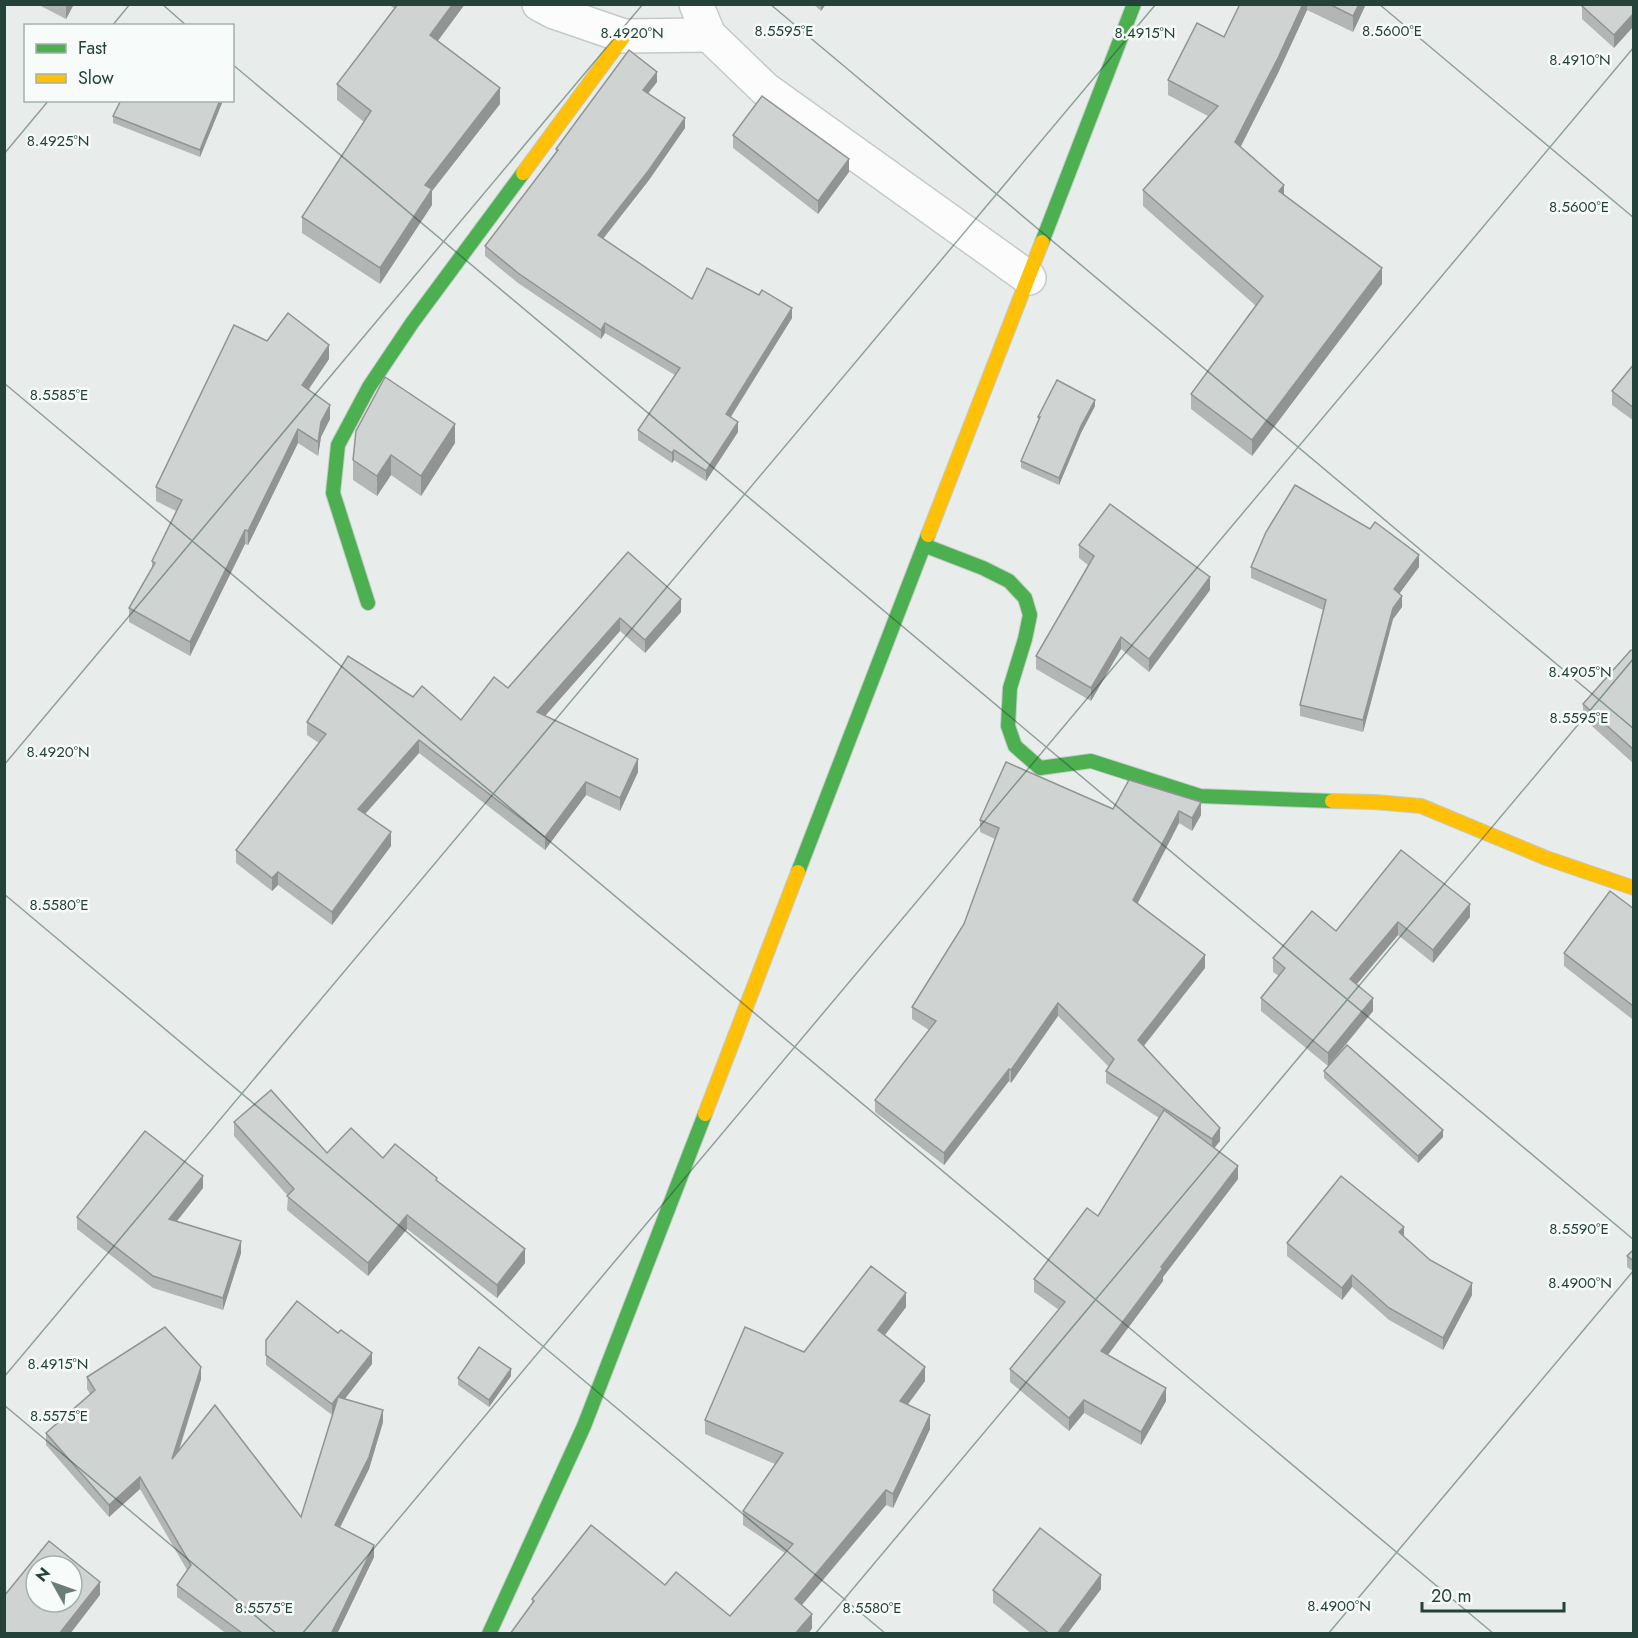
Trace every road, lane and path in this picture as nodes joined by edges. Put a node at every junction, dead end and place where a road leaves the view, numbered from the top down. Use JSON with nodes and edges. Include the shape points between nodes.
{"nodes":[{"id":1,"x":539,"y":4,"type":"edge"},
{"id":2,"x":696,"y":4,"type":"edge"},
{"id":3,"x":1134,"y":4,"type":"edge"},
{"id":4,"x":709,"y":35,"type":"junction"},
{"id":5,"x":624,"y":36,"type":"junction"},
{"id":6,"x":1029,"y":278,"type":"junction"},
{"id":7,"x":926,"y":546,"type":"junction"},
{"id":8,"x":368,"y":603,"type":"dead end"},
{"id":9,"x":1634,"y":888,"type":"edge"},
{"id":10,"x":489,"y":1634,"type":"edge"}],
"edges":[{"from":1,"to":5,"type":"street"},
{"from":2,"to":4,"type":"street"},
{"from":3,"to":6,"type":"street"},
{"from":4,"to":5,"type":"street"},
{"from":4,"to":6,"type":"street","via":[[765,89]]},
{"from":5,"to":8,"type":"street","via":[[412,323],[369,387],[338,445],[333,493]]},
{"from":6,"to":7,"type":"street"},
{"from":7,"to":9,"type":"street","via":[[1009,581],[1025,598],[1030,615],[1010,688],[1008,726],[1015,746],[1040,768],[1091,761],[1200,796],[1421,806],[1546,858]]},
{"from":7,"to":10,"type":"street","via":[[584,1426]]}]}
